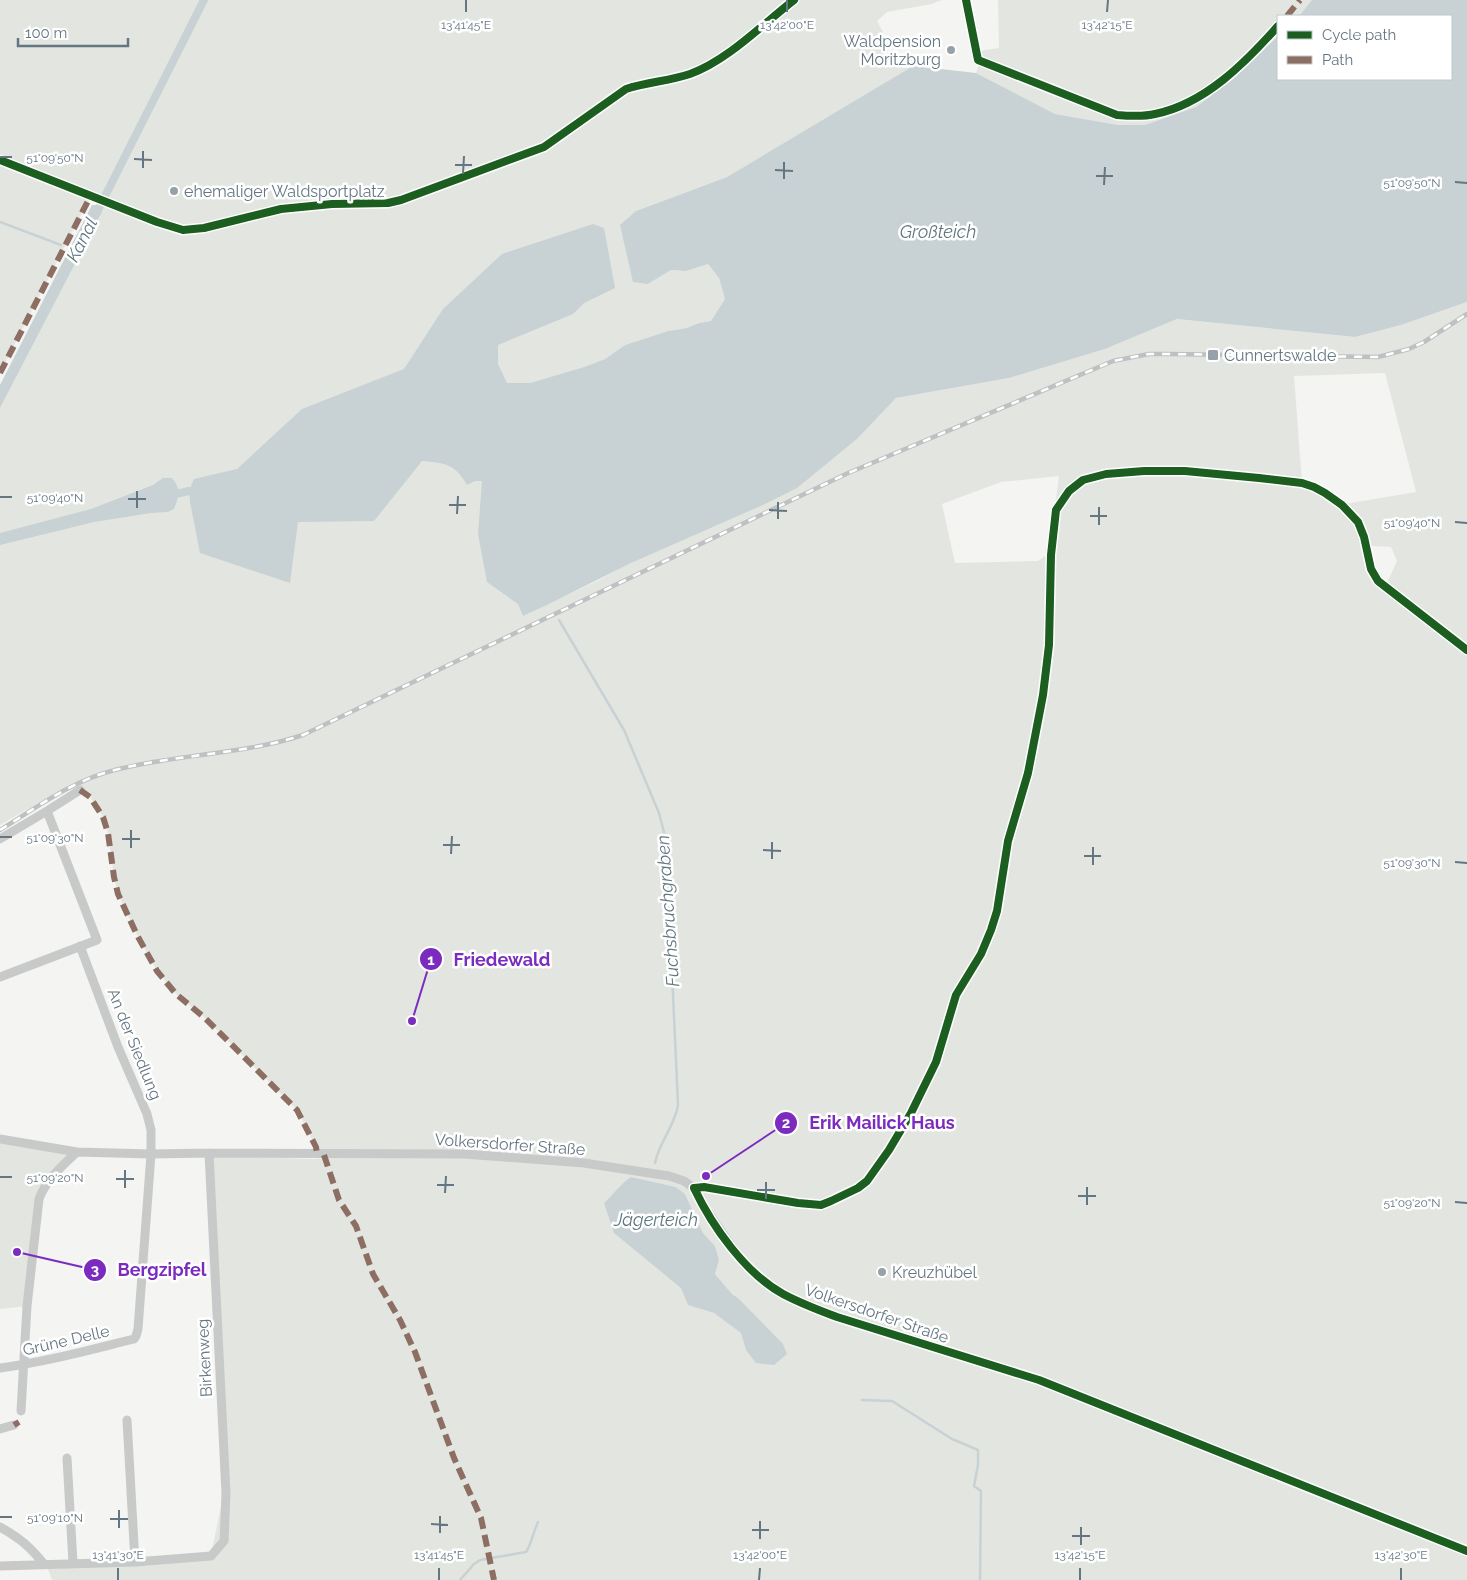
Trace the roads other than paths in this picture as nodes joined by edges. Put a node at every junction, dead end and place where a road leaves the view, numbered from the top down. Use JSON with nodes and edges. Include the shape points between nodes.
{"nodes":[{"id":1,"x":1051,"y":564,"type":"dead end"},
{"id":2,"x":1467,"y":650,"type":"edge"},
{"id":3,"x":80,"y":790,"type":"dead end"},
{"id":4,"x":47,"y":811,"type":"junction"},
{"id":5,"x":0,"y":839,"type":"edge"},
{"id":6,"x":80,"y":946,"type":"junction"},
{"id":7,"x":0,"y":977,"type":"edge"},
{"id":8,"x":0,"y":1139,"type":"edge"},
{"id":9,"x":77,"y":1152,"type":"junction"},
{"id":10,"x":209,"y":1153,"type":"junction"},
{"id":11,"x":151,"y":1154,"type":"junction"},
{"id":12,"x":136,"y":1336,"type":"joint"},
{"id":13,"x":24,"y":1365,"type":"junction"},
{"id":14,"x":0,"y":1368,"type":"edge"},
{"id":15,"x":21,"y":1411,"type":"dead end"},
{"id":16,"x":127,"y":1420,"type":"dead end"},
{"id":17,"x":14,"y":1425,"type":"dead end"},
{"id":18,"x":0,"y":1429,"type":"edge"},
{"id":19,"x":67,"y":1458,"type":"dead end"},
{"id":20,"x":0,"y":1527,"type":"edge"},
{"id":21,"x":1467,"y":1551,"type":"edge"},
{"id":22,"x":135,"y":1562,"type":"junction"},
{"id":23,"x":72,"y":1563,"type":"junction"},
{"id":24,"x":44,"y":1564,"type":"junction"},
{"id":25,"x":0,"y":1566,"type":"edge"}],
"edges":[{"from":1,"to":2,"type":"street","via":[[1056,510],[1069,491],[1083,480],[1144,470],[1185,471],[1302,484],[1325,493],[1358,522],[1371,569],[1378,581]]},
{"from":3,"to":4,"type":"street"},
{"from":4,"to":5,"type":"street"},
{"from":4,"to":6,"type":"street","via":[[96,940]]},
{"from":6,"to":7,"type":"street"},
{"from":6,"to":11,"type":"street","name":"An der Siedlung","via":[[147,1114]]},
{"from":8,"to":9,"type":"street","name":"Volkersdorfer Straße"},
{"from":9,"to":11,"type":"street","name":"Volkersdorfer Straße"},
{"from":9,"to":13,"type":"street","via":[[42,1190],[39,1199]]},
{"from":10,"to":11,"type":"street","name":"Volkersdorfer Straße"},
{"from":10,"to":21,"type":"street","name":"Volkersdorfer Straße","via":[[464,1154],[584,1164],[669,1176],[694,1188],[746,1266],[782,1293],[836,1317],[1040,1380]]},
{"from":10,"to":22,"type":"street","name":"Birkenweg","via":[[226,1493],[224,1541],[211,1556]]},
{"from":11,"to":12,"type":"street","name":"An der Siedlung"},
{"from":12,"to":13,"type":"street","name":"Grüne Delle"},
{"from":13,"to":14,"type":"street","name":"Grüne Delle"},
{"from":13,"to":15,"type":"street"},
{"from":16,"to":22,"type":"street"},
{"from":17,"to":18,"type":"street"},
{"from":19,"to":23,"type":"street"},
{"from":20,"to":24,"type":"street","via":[[18,1537]]},
{"from":22,"to":23,"type":"street"},
{"from":23,"to":24,"type":"street"},
{"from":24,"to":25,"type":"street"}]}
